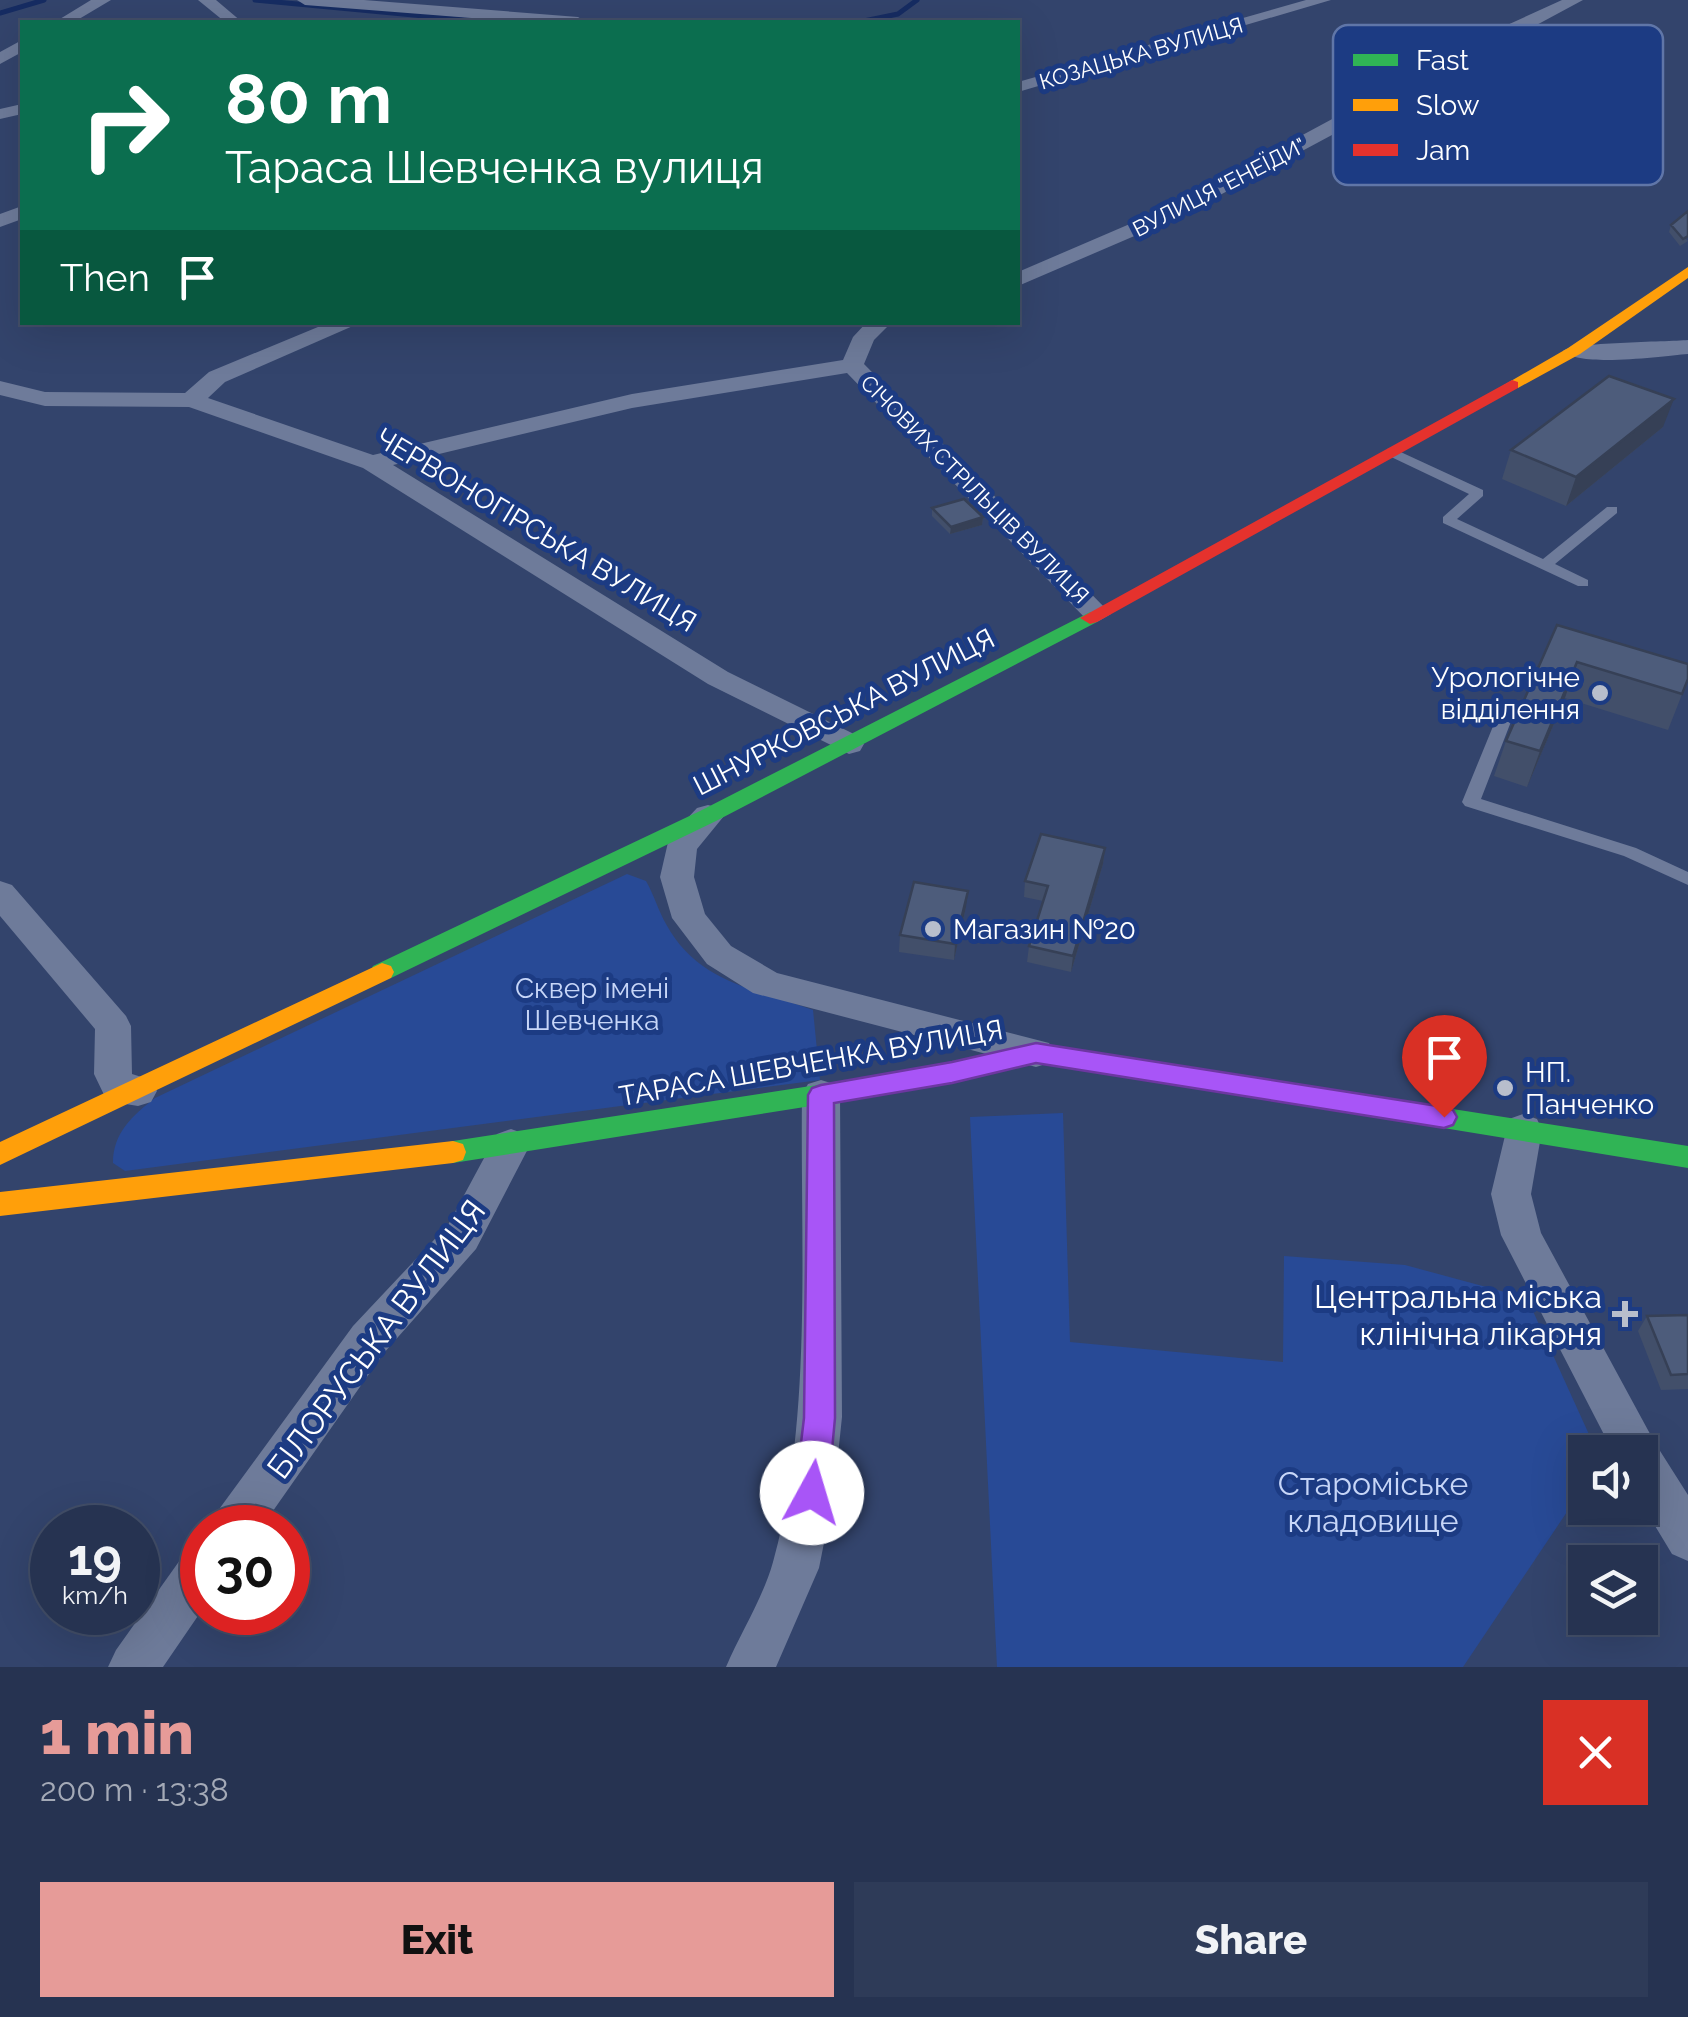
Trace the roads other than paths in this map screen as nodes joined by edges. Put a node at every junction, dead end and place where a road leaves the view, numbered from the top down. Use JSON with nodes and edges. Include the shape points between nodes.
{"nodes":[{"id":1,"x":103,"y":0,"type":"edge"},
{"id":2,"x":206,"y":0,"type":"edge"},
{"id":3,"x":305,"y":0,"type":"edge"},
{"id":4,"x":504,"y":0,"type":"edge"},
{"id":5,"x":1322,"y":0,"type":"edge"},
{"id":6,"x":1575,"y":0,"type":"edge"},
{"id":7,"x":483,"y":19,"type":"edge"},
{"id":8,"x":67,"y":20,"type":"edge"},
{"id":9,"x":231,"y":20,"type":"edge"},
{"id":10,"x":515,"y":20,"type":"edge"},
{"id":11,"x":1522,"y":25,"type":"edge"},
{"id":12,"x":1020,"y":87,"type":"edge"},
{"id":13,"x":1333,"y":126,"type":"edge"},
{"id":14,"x":1688,"y":271,"type":"edge"},
{"id":15,"x":1020,"y":279,"type":"edge"},
{"id":16,"x":345,"y":325,"type":"edge"},
{"id":17,"x":878,"y":325,"type":"edge"},
{"id":18,"x":1688,"y":347,"type":"edge"},
{"id":19,"x":1574,"y":351,"type":"junction"},
{"id":20,"x":852,"y":365,"type":"junction"},
{"id":21,"x":0,"y":388,"type":"edge"},
{"id":22,"x":191,"y":400,"type":"junction"},
{"id":23,"x":1392,"y":452,"type":"junction"},
{"id":24,"x":372,"y":463,"type":"junction"},
{"id":25,"x":1612,"y":510,"type":"dead end"},
{"id":26,"x":1545,"y":565,"type":"junction"},
{"id":27,"x":1583,"y":582,"type":"dead end"},
{"id":28,"x":1098,"y":614,"type":"junction"},
{"id":29,"x":1504,"y":719,"type":"dead end"},
{"id":30,"x":849,"y":744,"type":"junction"},
{"id":31,"x":708,"y":816,"type":"junction"},
{"id":32,"x":1688,"y":878,"type":"edge"},
{"id":33,"x":0,"y":893,"type":"edge"},
{"id":34,"x":1036,"y":1053,"type":"junction"},
{"id":35,"x":138,"y":1091,"type":"junction"},
{"id":36,"x":821,"y":1095,"type":"junction"},
{"id":37,"x":1522,"y":1130,"type":"junction"},
{"id":38,"x":510,"y":1145,"type":"junction"},
{"id":39,"x":0,"y":1154,"type":"edge"},
{"id":40,"x":1688,"y":1157,"type":"edge"},
{"id":41,"x":8,"y":1207,"type":"edge"},
{"id":42,"x":1627,"y":1435,"type":"edge"},
{"id":43,"x":1658,"y":1489,"type":"edge"},
{"id":44,"x":250,"y":1505,"type":"edge"},
{"id":45,"x":1688,"y":1538,"type":"edge"},
{"id":46,"x":180,"y":1601,"type":"edge"},
{"id":47,"x":133,"y":1667,"type":"edge"},
{"id":48,"x":751,"y":1667,"type":"edge"}],
"edges":[{"from":1,"to":8,"type":"street"},
{"from":2,"to":9,"type":"street"},
{"from":3,"to":7,"type":"street"},
{"from":4,"to":7,"type":"street"},
{"from":5,"to":12,"type":"street","name":"КОЗАЦЬКА ВУЛИЦЯ"},
{"from":6,"to":11,"type":"street","name":"ВУЛИЦЯ \"ЕНЕЇДИ\""},
{"from":7,"to":10,"type":"street"},
{"from":13,"to":15,"type":"street","name":"ВУЛИЦЯ \"ЕНЕЇДИ\"","via":[[1174,212]]},
{"from":14,"to":19,"type":"street","name":"ШНУРКОВСЬКА ВУЛИЦЯ"},
{"from":16,"to":22,"type":"street","via":[[217,377]]},
{"from":17,"to":20,"type":"street"},
{"from":18,"to":19,"type":"street"},
{"from":19,"to":23,"type":"street","name":"ШНУРКОВСЬКА ВУЛИЦЯ"},
{"from":20,"to":24,"type":"street","via":[[632,400]]},
{"from":20,"to":28,"type":"street","name":"СІЧОВИХ СТРІЛЬЦІВ ВУЛИЦЯ"},
{"from":21,"to":22,"type":"street","name":"ЧЕРВОНОГІРСЬКА ВУЛИЦЯ","via":[[45,399]]},
{"from":22,"to":24,"type":"street","name":"ЧЕРВОНОГІРСЬКА ВУЛИЦЯ"},
{"from":23,"to":26,"type":"lane","via":[[1478,493],[1448,520]]},
{"from":23,"to":28,"type":"street","name":"ШНУРКОВСЬКА ВУЛИЦЯ"},
{"from":24,"to":30,"type":"street","name":"ЧЕРВОНОГІРСЬКА ВУЛИЦЯ","via":[[718,678]]},
{"from":25,"to":26,"type":"lane"},
{"from":26,"to":27,"type":"lane"},
{"from":28,"to":30,"type":"street","name":"ШНУРКОВСЬКА ВУЛИЦЯ"},
{"from":29,"to":32,"type":"lane","via":[[1471,802],[1630,852]]},
{"from":30,"to":31,"type":"street","name":"ШНУРКОВСЬКА ВУЛИЦЯ"},
{"from":31,"to":34,"type":"street","via":[[682,846],[677,878],[689,918],[720,955],[766,984]]},
{"from":31,"to":35,"type":"street","name":"ШНУРКОВСЬКА ВУЛИЦЯ"},
{"from":33,"to":35,"type":"street","via":[[113,1026],[113,1074],[120,1090]]},
{"from":34,"to":36,"type":"street","name":"ТАРАСА ШЕВЧЕНКА ВУЛИЦЯ"},
{"from":34,"to":37,"type":"street","name":"ТАРАСА ШЕВЧЕНКА ВУЛИЦЯ"},
{"from":35,"to":39,"type":"street","name":"ШНУРКОВСЬКА ВУЛИЦЯ"},
{"from":36,"to":38,"type":"street","name":"ТАРАСА ШЕВЧЕНКА ВУЛИЦЯ"},
{"from":36,"to":48,"type":"street","via":[[820,1418],[812,1493],[795,1568]]},
{"from":37,"to":40,"type":"street","name":"ТАРАСА ШЕВЧЕНКА ВУЛИЦЯ"},
{"from":37,"to":42,"type":"street","via":[[1512,1194],[1520,1236]]},
{"from":38,"to":41,"type":"street","name":"ТАРАСА ШЕВЧЕНКА ВУЛИЦЯ"},
{"from":38,"to":44,"type":"street","name":"БІЛОРУСЬКА ВУЛИЦЯ","via":[[462,1237],[368,1340]]},
{"from":43,"to":45,"type":"street"},
{"from":46,"to":47,"type":"street"}]}
